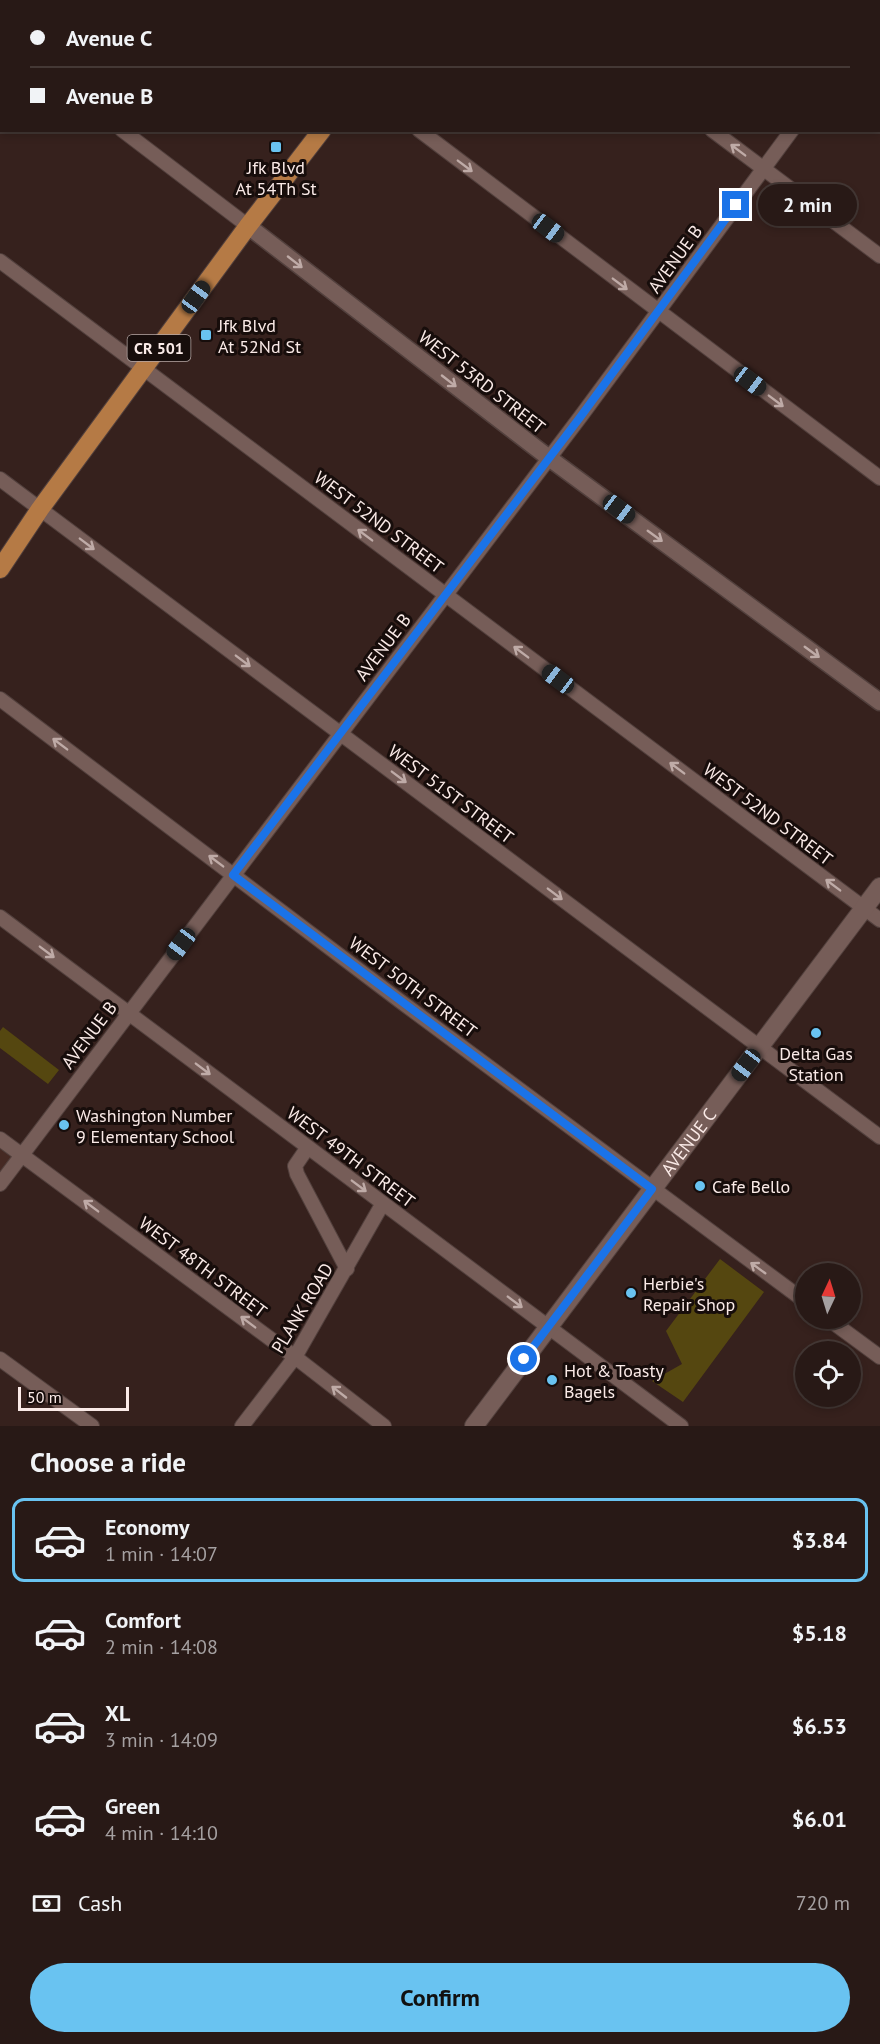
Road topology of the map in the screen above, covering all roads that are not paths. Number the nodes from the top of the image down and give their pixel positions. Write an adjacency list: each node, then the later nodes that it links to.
1 (125, 132): 7 (street, WEST 53RD STREET)
2 (320, 132): 7 (main road, CR 501)
3 (421, 132): 10 (street, one-way to 10)
4 (715, 132): 6 (street, one-way to 4)
5 (791, 132): 6 (street, AVENUE B)
6 (763, 169): 8 (street); 10 (street, AVENUE B)
7 (248, 226): 11 (main road, CR 501); 12 (street, WEST 53RD STREET, one-way to 12)
8 (880, 256)
9 (0, 261): 11 (street, WEST 52ND STREET)
10 (658, 312): 12 (street, AVENUE B); 13 (street, one-way to 13)
11 (144, 369): 15 (main road, CR 501); 17 (street, WEST 52ND STREET, one-way to 11)
12 (549, 458): 17 (street, AVENUE B); 19 (street, WEST 53RD STREET, one-way to 19)
13 (880, 478)
14 (0, 479): 15 (street, WEST 51ST STREET)
15 (40, 509): 16 (main road, CR 501); 20 (street, WEST 51ST STREET, one-way to 20)
16 (0, 569)
17 (446, 595): 20 (street, AVENUE B); 23 (street, WEST 52ND STREET, one-way to 17)
18 (0, 699): 21 (street, WEST 50TH STREET, one-way to 18)
19 (880, 702)
20 (340, 733): 21 (street, AVENUE B); 27 (street, WEST 51ST STREET, one-way to 27)
21 (233, 875): 26 (street, AVENUE B); 33 (street, WEST 50TH STREET)
22 (880, 887): 23 (main road, AVENUE C)
23 (864, 909): 25 (street, WEST 52ND STREET); 27 (main road, AVENUE C)
24 (0, 917): 26 (street, WEST 49TH STREET, one-way to 26)
25 (880, 920)
26 (128, 1013): 30 (street, WEST 49TH STREET, one-way to 30); 31 (street, AVENUE B)
27 (759, 1047): 28 (street, WEST 51ST STREET); 33 (main road, AVENUE C)
28 (880, 1137)
29 (0, 1138): 31 (street, WEST 48TH STREET)
30 (308, 1147): 34 (street, WEST 49TH STREET, one-way to 34); 35 (street)
31 (22, 1154): 32 (street, AVENUE B); 39 (street, WEST 48TH STREET, one-way to 31)
32 (0, 1184)
33 (652, 1189): 36 (street, WEST 50TH STREET, one-way to 33); 37 (main road, AVENUE C)
34 (383, 1203): 35 (street, PLANK ROAD); 37 (street, WEST 49TH STREET, one-way to 37)
35 (347, 1269): 39 (street, PLANK ROAD)
36 (795, 1294)
37 (548, 1327): 45 (main road, AVENUE C); 46 (street, WEST 49TH STREET)
38 (842, 1329): 40 (street)
39 (295, 1357): 43 (street, PLANK ROAD); 44 (street, WEST 48TH STREET, one-way to 39)
40 (880, 1357)
41 (0, 1359): 42 (street)
42 (92, 1426)
43 (242, 1426)
44 (384, 1426)
45 (474, 1426)
46 (681, 1426)

